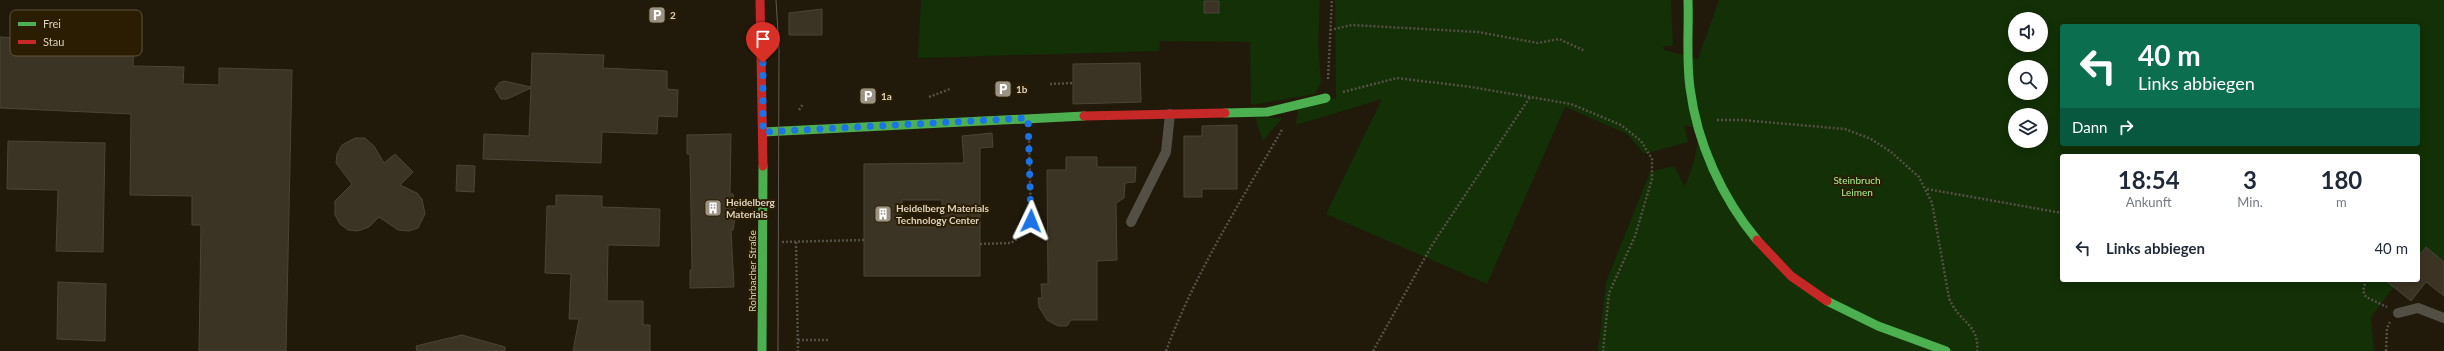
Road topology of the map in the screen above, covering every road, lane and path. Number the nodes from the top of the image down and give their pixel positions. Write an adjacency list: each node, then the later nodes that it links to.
1 (760, 0): 16 (main road, Rohrbacher Straße)
2 (1332, 0): 4 (path)
3 (1688, 0): 35 (main road)
4 (1330, 30): 5 (path); 10 (path)
5 (1585, 51)
6 (1073, 83): 7 (path)
7 (1050, 84)
8 (950, 89): 9 (path)
9 (929, 97)
10 (1326, 98): 11 (path); 12 (main road)
11 (1530, 98): 33 (path); 34 (path)
12 (1296, 107): 13 (main road); 32 (path)
13 (1170, 114): 14 (main road); 19 (lane)
14 (1028, 118): 16 (main road); 23 (path)
15 (1724, 119): 17 (path)
16 (763, 132): 30 (main road, Rohrbacher Straße)
17 (1926, 189): 18 (path); 36 (path)
18 (2060, 213)
19 (1131, 222)
20 (864, 240): 22 (path)
21 (790, 242): 22 (path)
22 (796, 242): 27 (path)
23 (980, 244)
24 (2365, 282): 25 (path)
25 (2398, 313): 26 (lane)
26 (2444, 318)
27 (798, 340): 28 (path); 31 (path)
28 (828, 340)
29 (2386, 340): 37 (path)
30 (762, 351)
31 (798, 351)
32 (1166, 351)
33 (1373, 351)
34 (1603, 351)
35 (1946, 351)
36 (1977, 351)
37 (2386, 351)

